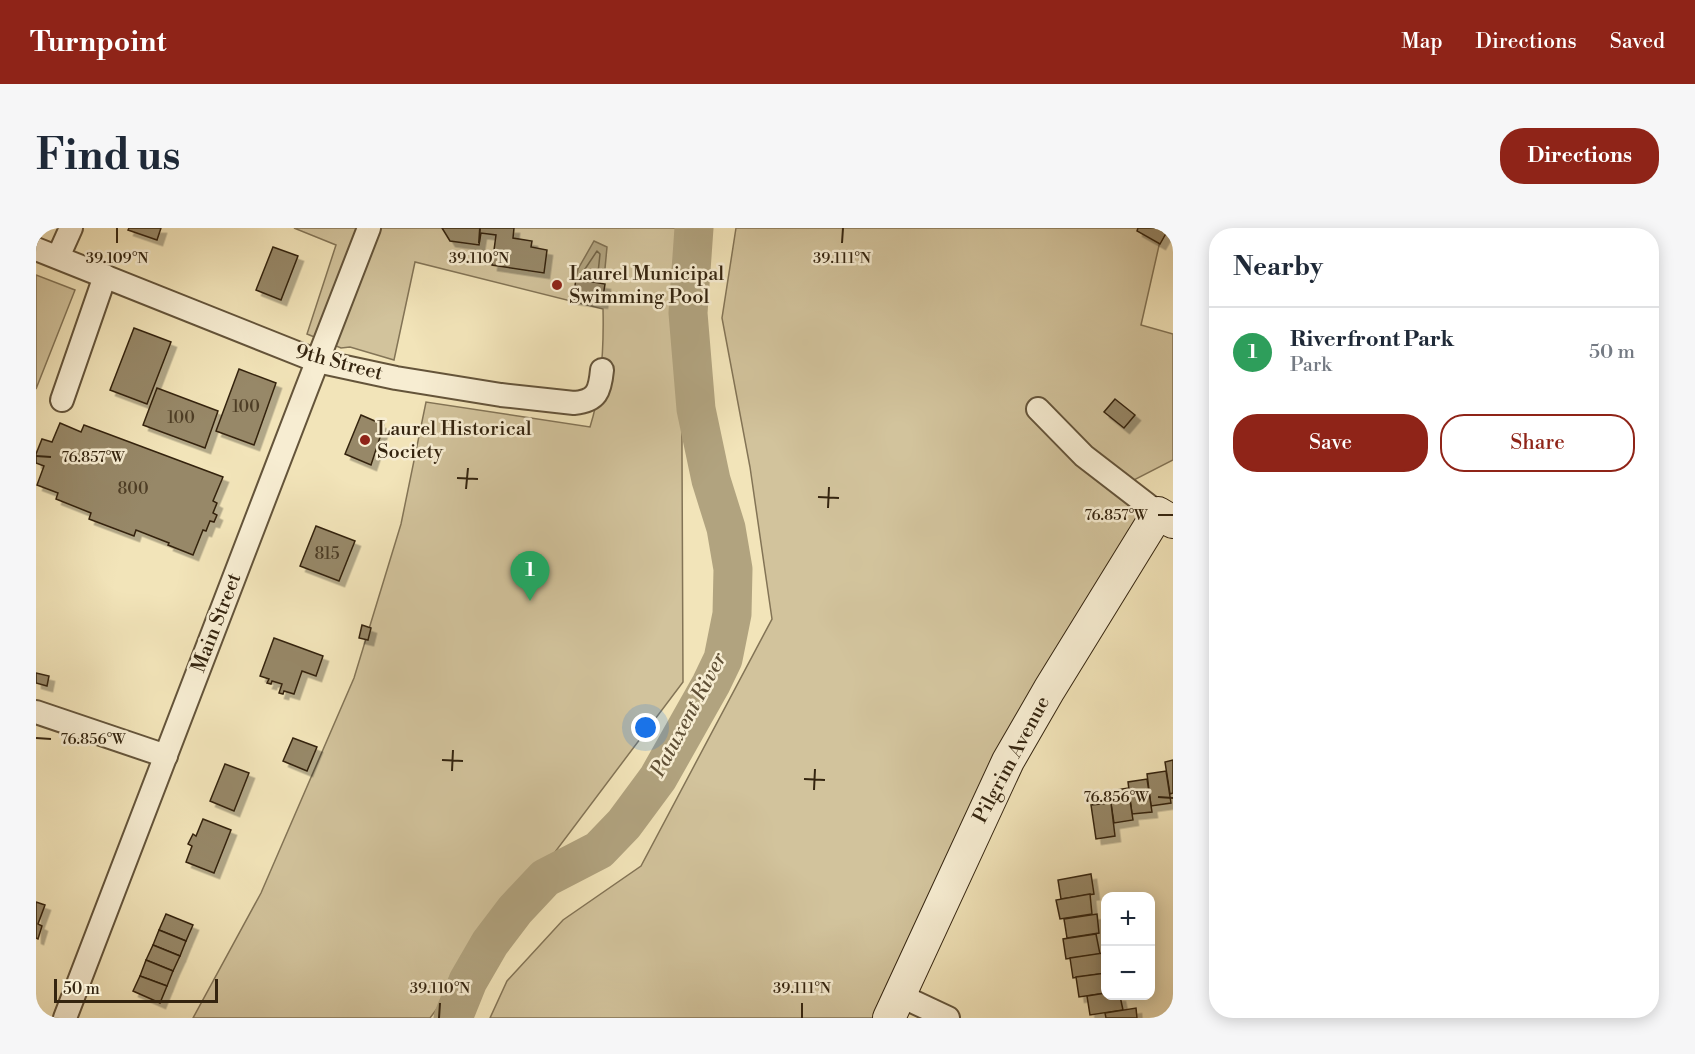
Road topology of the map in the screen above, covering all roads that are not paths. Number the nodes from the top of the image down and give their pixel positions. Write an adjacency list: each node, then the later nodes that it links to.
1 (71, 228): 4 (street)
2 (369, 228): 6 (street, Main Street)
3 (36, 249): 4 (street, 9th Street)
4 (58, 257): 5 (street, 9th Street)
5 (105, 276): 6 (street, 9th Street); 8 (street)
6 (317, 361): 7 (street, 9th Street); 12 (street, Main Street)
7 (602, 370)
8 (62, 400)
9 (1038, 409): 10 (street)
10 (1165, 518): 13 (street, Pilgrim Avenue)
11 (36, 712): 12 (street)
12 (166, 756): 14 (street, Main Street)
13 (894, 1007): 15 (street)
14 (65, 1018)
15 (948, 1018)

